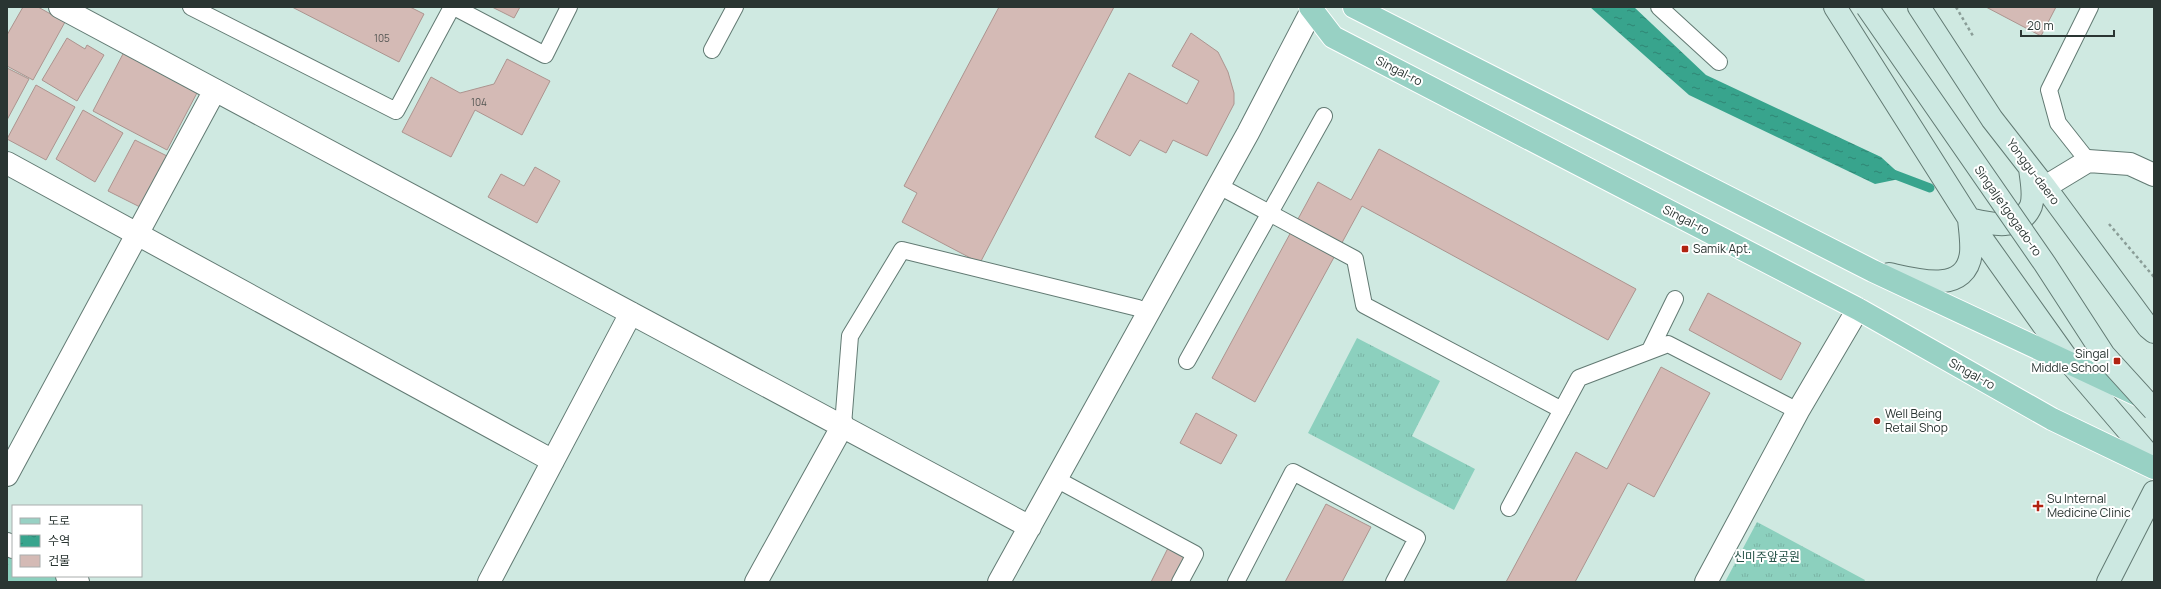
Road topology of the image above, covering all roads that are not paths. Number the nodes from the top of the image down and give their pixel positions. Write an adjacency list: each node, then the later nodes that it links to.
1 (60, 7): 15 (street)
2 (191, 7): 3 (lane)
3 (453, 7): 4 (lane)
4 (569, 7)
5 (735, 7): 13 (lane)
6 (1316, 7): 21 (street); 29 (main road, Singal-ro)
7 (1354, 7): 26 (main road)
8 (1659, 7): 14 (lane)
9 (1835, 7): 24 (street)
10 (1867, 7): 37 (street, Singalje1gogado-ro, bridge)
11 (1919, 7): 19 (street, Yonggu-daero)
12 (2090, 7): 17 (lane)
13 (712, 50)
14 (1718, 62)
15 (215, 90): 25 (street); 30 (street)
16 (1324, 116): 23 (lane)
17 (2088, 161): 20 (street); 22 (street)
18 (7, 163): 25 (street)
19 (2030, 168): 22 (street, Yonggu-daero); 24 (street)
20 (2154, 175)
21 (1218, 186): 23 (lane); 44 (street)
22 (2045, 187): 31 (street, Yonggu-daero)
23 (1269, 213): 33 (lane); 36 (lane)
24 (1969, 219): 26 (street); 34 (street)
25 (137, 234): 41 (street); 43 (street)
26 (1873, 271): 34 (main road)
27 (1675, 299): 32 (lane)
28 (1138, 308): 39 (lane)
29 (1858, 309): 38 (street); 42 (main road, Singal-ro)
30 (631, 313): 39 (street); 41 (street)
31 (2154, 332)
32 (1650, 350): 36 (lane); 38 (lane)
33 (1187, 362)
34 (2071, 364): 35 (main road); 40 (street)
35 (2154, 403)
36 (1562, 410): 46 (lane)
37 (2154, 410)
38 (1798, 411): 56 (street)
39 (843, 425): 47 (street); 51 (street)
40 (2154, 460)
41 (553, 461): 50 (street)
42 (2154, 468)
43 (7, 474)
44 (1056, 479): 47 (street); 53 (lane)
45 (2154, 492): 57 (street)
46 (1509, 508)
47 (1030, 527): 52 (street)
48 (69, 577): 49 (street)
49 (78, 582)
50 (489, 582)
51 (756, 582)
52 (999, 582)
53 (1180, 582)
54 (1236, 582): 55 (lane)
55 (1394, 582)
56 (1706, 582)
57 (2108, 582)

